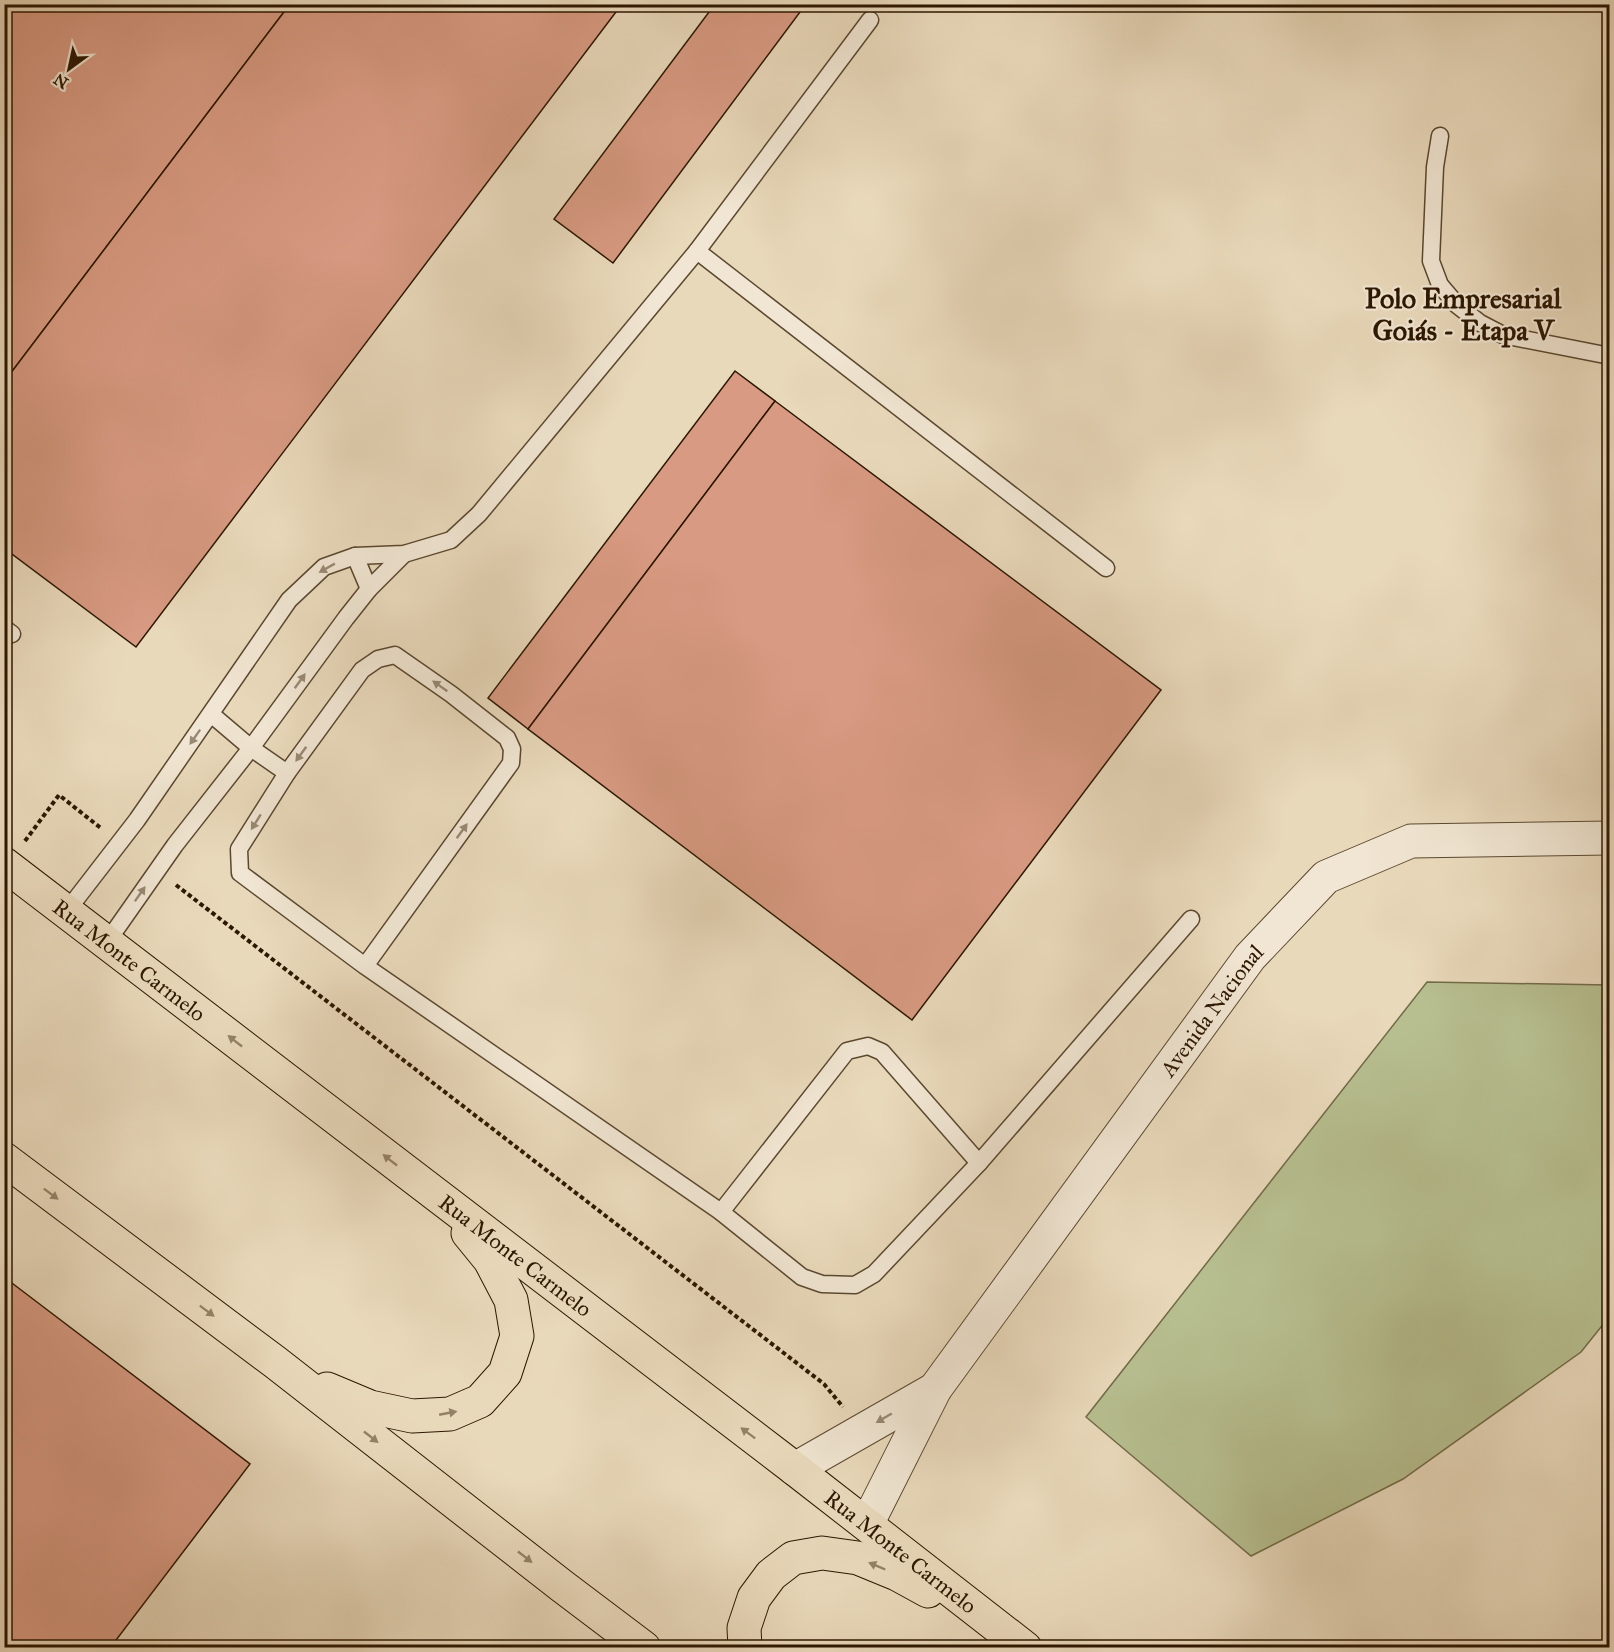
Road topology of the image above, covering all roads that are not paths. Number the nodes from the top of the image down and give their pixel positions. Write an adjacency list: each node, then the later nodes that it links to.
1 (870, 20): 3 (lane)
2 (1440, 136): 4 (lane)
3 (697, 250): 5 (lane); 7 (lane)
4 (1610, 356)
5 (404, 554): 6 (lane); 8 (lane)
6 (355, 556): 8 (lane); 9 (lane, one-way to 9)
7 (1106, 568)
8 (369, 589): 10 (lane, one-way to 8)
9 (211, 714): 10 (lane); 14 (lane, one-way to 14)
10 (250, 748): 11 (lane); 16 (lane, one-way to 10)
11 (287, 772): 17 (lane, one-way to 17); 17 (lane, one-way to 11)
12 (1610, 838): 23 (street, Avenida Nacional)
13 (6, 865): 14 (highway, Rua Monte Carmelo)
14 (66, 912): 16 (highway, Rua Monte Carmelo)
15 (1191, 919): 19 (lane)
16 (107, 942): 20 (highway, Rua Monte Carmelo, one-way to 16)
17 (365, 966): 21 (lane)
18 (4, 1159): 22 (highway, one-way to 22)
19 (979, 1163): 21 (lane); 21 (lane)
20 (436, 1196): 22 (highway, one-way to 20); 24 (highway, Rua Monte Carmelo, one-way to 20)
21 (721, 1212)
22 (275, 1362): 27 (highway, one-way to 27)
23 (935, 1389): 24 (street, Avenida Nacional, one-way to 24); 25 (street, Avenida Nacional)
24 (795, 1469): 25 (highway, Rua Monte Carmelo)
25 (867, 1524): 26 (highway, Rua Monte Carmelo)
26 (1014, 1639): 28 (highway, one-way to 28)
27 (644, 1647)
28 (746, 1647)

